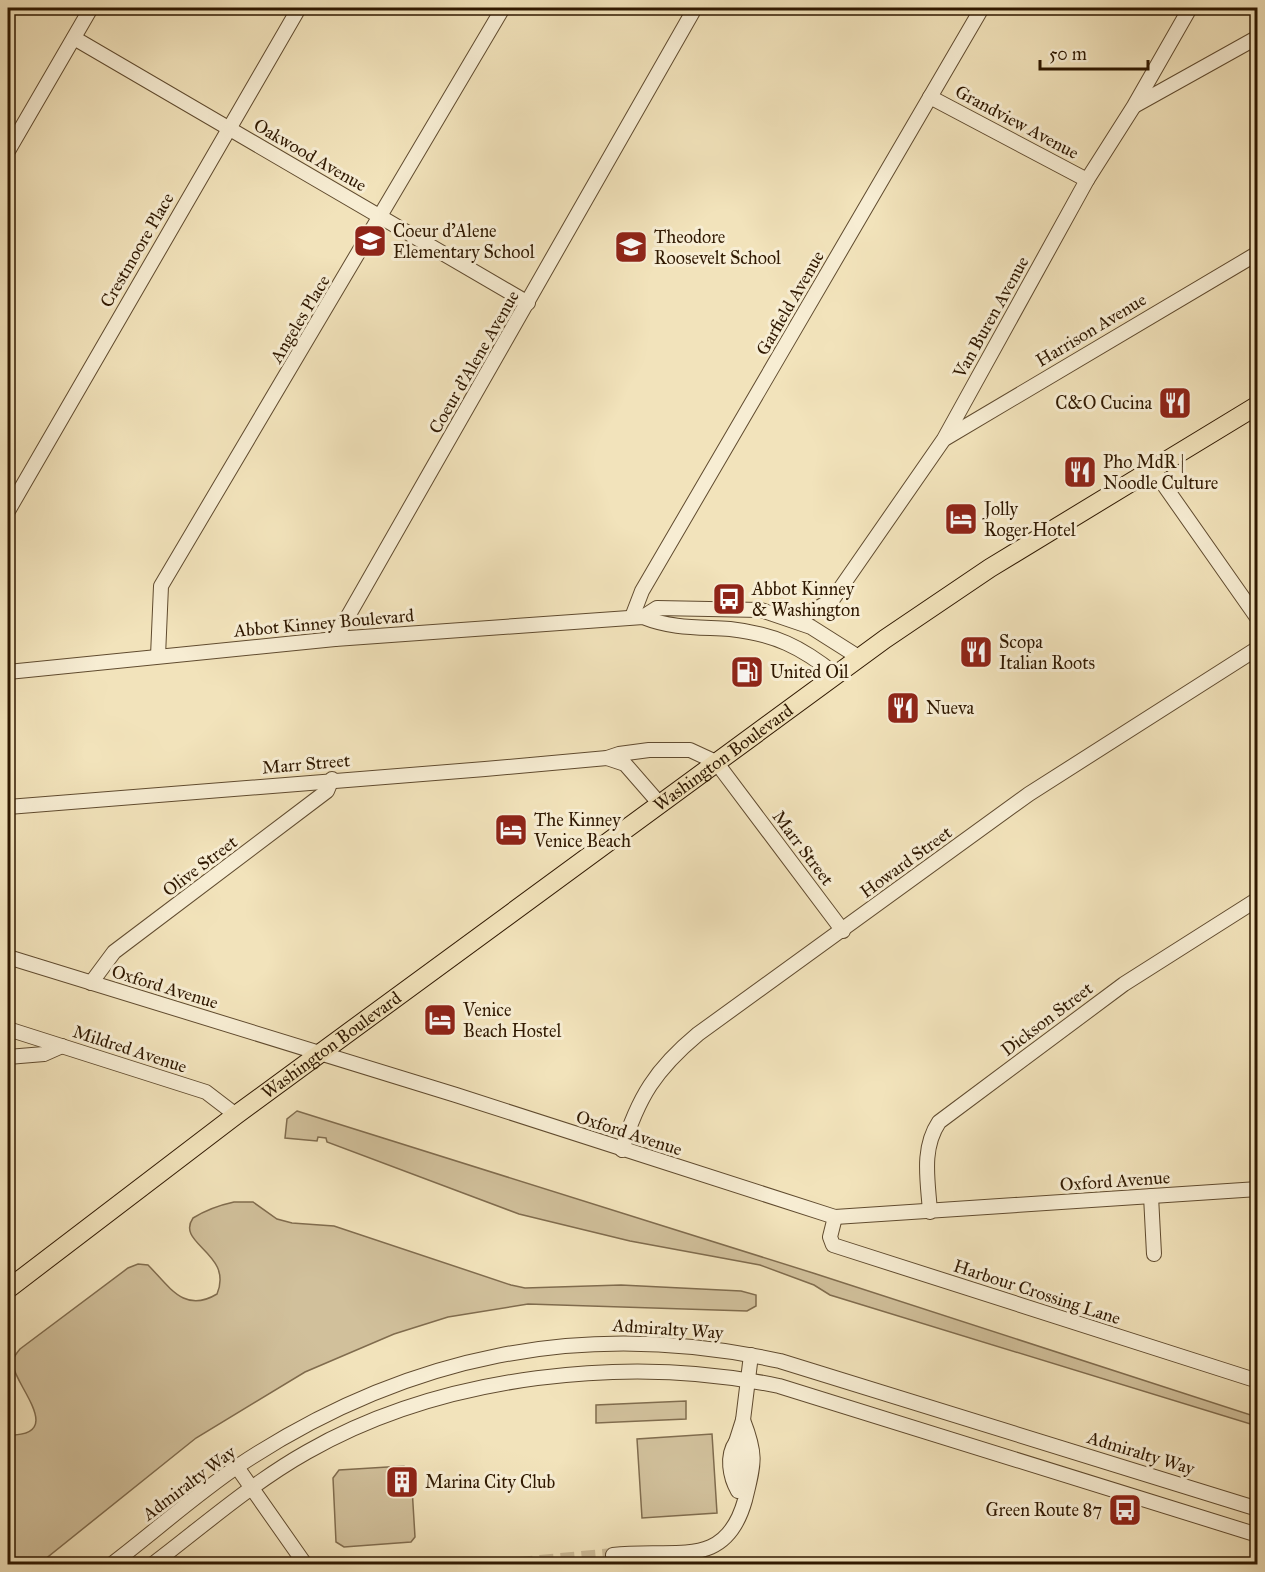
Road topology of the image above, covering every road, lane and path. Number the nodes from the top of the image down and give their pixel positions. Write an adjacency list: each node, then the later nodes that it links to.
1 (91, 8): 8 (street)
2 (299, 8): 11 (street, Crestmoore Place)
3 (503, 8): 14 (street, Angeles Place)
4 (695, 8): 16 (street, Coeur d'Alene Avenue)
5 (981, 8): 9 (street, Garfield Avenue)
6 (1190, 8): 10 (street, Van Buren Avenue)
7 (1257, 37): 10 (street)
8 (74, 38): 11 (street, Oakwood Avenue); 12 (street)
9 (930, 97): 13 (street, Grandview Avenue); 21 (street, Garfield Avenue)
10 (1134, 106): 13 (street, Van Buren Avenue)
11 (228, 128): 14 (street, Oakwood Avenue); 20 (street, Crestmoore Place)
12 (8, 151)
13 (1087, 180): 18 (street, Van Buren Avenue)
14 (381, 218): 16 (street, Oakwood Avenue); 26 (street, Angeles Place)
15 (1257, 253): 18 (street, Harrison Avenue)
16 (528, 303): 24 (street, Coeur d'Alene Avenue)
17 (1257, 405): 19 (main road, Washington Boulevard)
18 (944, 439): 23 (street, Van Buren Avenue)
19 (1152, 468): 22 (street); 27 (main road, Washington Boulevard)
20 (8, 511)
21 (638, 617): 23 (street, Abbot Kinney Boulevard); 24 (street, Abbot Kinney Boulevard); 29 (street, Abbot Kinney Boulevard)
22 (1257, 619)
23 (796, 621): 27 (street, Abbot Kinney Boulevard)
24 (336, 639): 26 (street, Abbot Kinney Boulevard)
25 (1257, 648): 36 (street, Howard Street)
26 (158, 656): 28 (street, Abbot Kinney Boulevard)
27 (860, 658): 29 (main road, Washington Boulevard)
28 (8, 672)
29 (835, 674): 31 (main road, Washington Boulevard)
30 (607, 758): 31 (street, Marr Street); 32 (street, Marr Street); 33 (street)
31 (716, 762): 33 (main road, Washington Boulevard); 36 (street, Marr Street)
32 (332, 779): 34 (street, Marr Street); 38 (street, Olive Street)
33 (659, 803): 41 (main road, Washington Boulevard)
34 (8, 807)
35 (1257, 899): 47 (street, Dickson Street)
36 (843, 931): 44 (street, Howard Street)
37 (8, 957): 38 (street, Oxford Avenue)
38 (91, 983): 41 (street, Oxford Avenue)
39 (8, 1029): 40 (street, Mildred Avenue)
40 (62, 1046): 42 (street); 43 (street, Mildred Avenue)
41 (321, 1053): 43 (main road, Washington Boulevard); 44 (street, Oxford Avenue)
42 (8, 1057)
43 (236, 1115): 50 (main road, Washington Boulevard)
44 (622, 1149): 48 (street, Oxford Avenue)
45 (1257, 1189): 46 (street, Oxford Avenue)
46 (1151, 1196): 47 (street, Oxford Avenue); 49 (street)
47 (930, 1212): 48 (street, Oxford Avenue)
48 (835, 1217): 53 (street, Harbour Crossing Lane)
49 (1154, 1254)
50 (8, 1289)
51 (751, 1355): 52 (street); 55 (street, Admiralty Way); 57 (street, Admiralty Way)
52 (748, 1380): 54 (street); 56 (street); 59 (street)
53 (1257, 1381)
54 (743, 1420): 58 (street); 58 (street)
55 (237, 1467): 56 (street); 61 (street, Admiralty Way)
56 (253, 1488): 62 (street); 63 (street)
57 (1257, 1509)
58 (741, 1516): 60 (street)
59 (1257, 1535)
60 (613, 1555)
61 (112, 1564)
62 (153, 1564)
63 (305, 1564)

